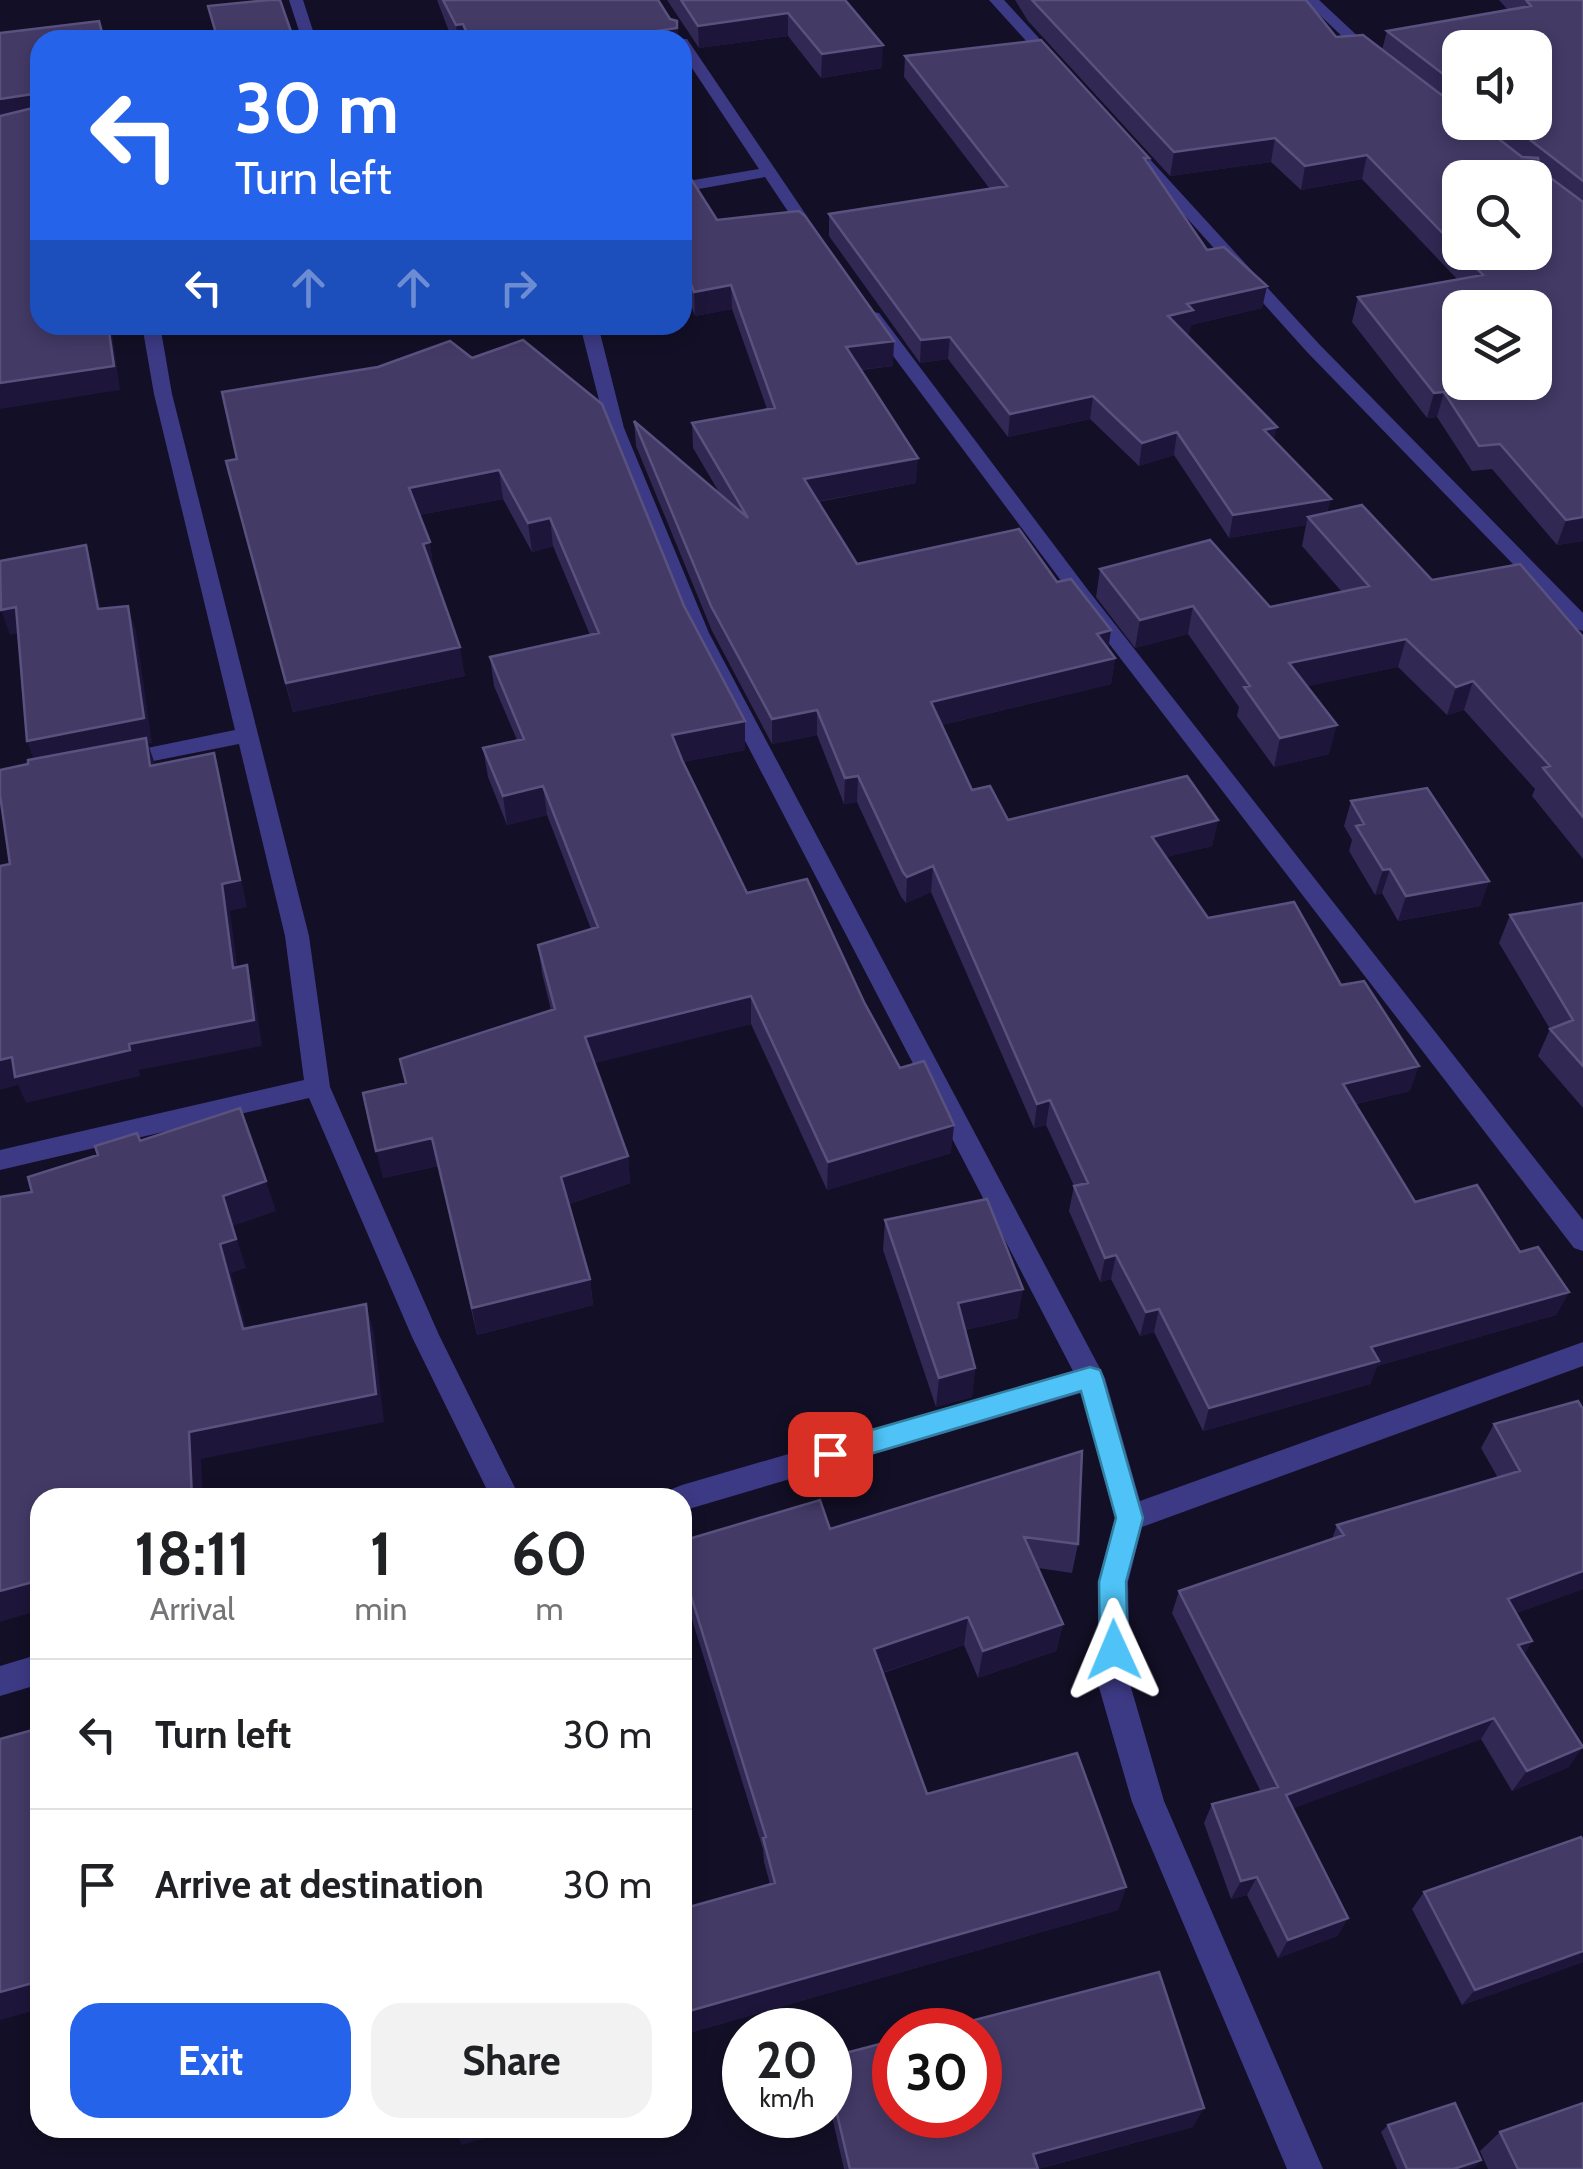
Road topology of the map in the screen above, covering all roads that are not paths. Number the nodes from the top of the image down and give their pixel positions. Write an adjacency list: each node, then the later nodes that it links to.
1 (296, 0): 4 (street)
2 (996, 0): 7 (street)
3 (1311, 0): 6 (street)
4 (306, 30)
5 (692, 56): 9 (street)
6 (1386, 68)
7 (1062, 72)
8 (1114, 129): 15 (street)
9 (768, 172): 10 (street); 11 (street)
10 (692, 185)
11 (821, 247)
12 (856, 294): 20 (street)
13 (153, 335): 16 (street)
14 (592, 335): 22 (street)
15 (1583, 625)
16 (247, 736): 17 (street); 18 (street)
17 (95, 766)
18 (317, 1087): 19 (street); 23 (street)
19 (0, 1160)
20 (1583, 1240)
21 (1583, 1354): 25 (street)
22 (1090, 1378): 24 (street); 25 (street)
23 (501, 1488)
24 (692, 1495)
25 (1130, 1518): 28 (street)
26 (30, 1672): 27 (street)
27 (0, 1680)
28 (1305, 2169)

